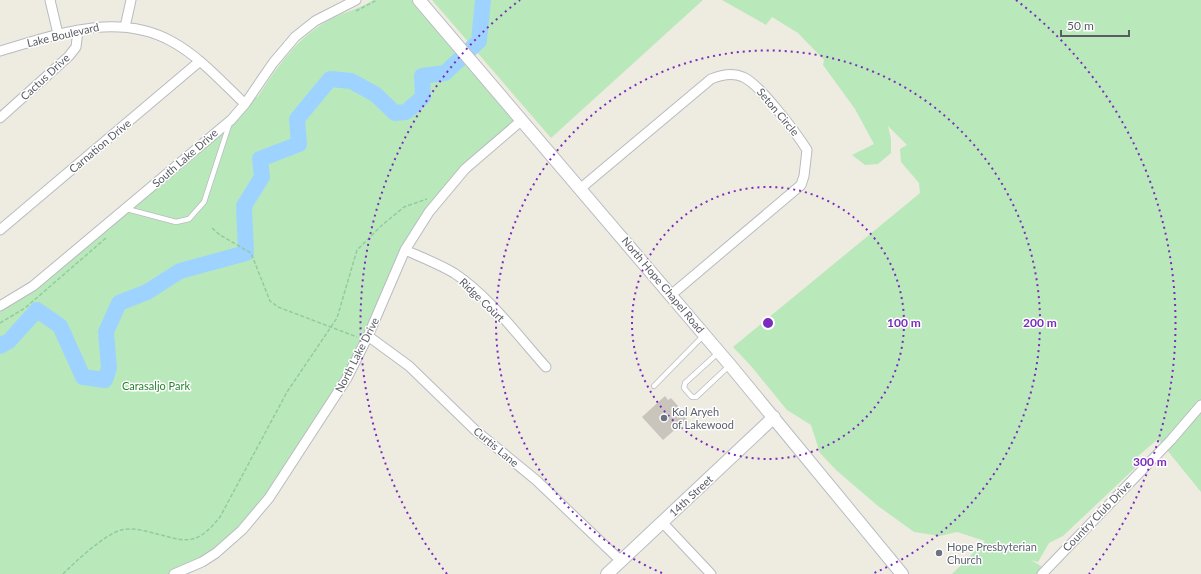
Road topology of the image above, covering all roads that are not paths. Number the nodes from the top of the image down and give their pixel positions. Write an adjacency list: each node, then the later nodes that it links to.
1 (50, 0): 7 (street)
2 (131, 0): 5 (street)
3 (356, 0): 10 (street, South Lake Drive)
4 (420, 0): 13 (main road, North Hope Chapel Road)
5 (125, 27): 6 (street, Lake Boulevard); 9 (street, Lake Boulevard)
6 (78, 30): 7 (street, Lake Boulevard); 11 (street, Cactus Drive)
7 (58, 34): 8 (street, Lake Boulevard)
8 (0, 51)
9 (200, 61): 10 (street, Lake Boulevard); 16 (street, Carnation Drive)
10 (245, 104): 12 (street, South Lake Drive)
11 (0, 118)
12 (231, 120): 15 (street, South Lake Drive); 15 (lane)
13 (522, 120): 14 (main road, North Hope Chapel Road); 17 (street, North Lake Drive)
14 (581, 188): 18 (main road, North Hope Chapel Road); 18 (street, Seton Circle)
15 (126, 209): 19 (street, South Lake Drive)
16 (0, 230)
17 (405, 250): 21 (street, North Lake Drive); 24 (street, Ridge Court)
18 (671, 295): 20 (main road, North Hope Chapel Road)
19 (0, 306)
20 (704, 335): 22 (main road, North Hope Chapel Road); 25 (lane)
21 (367, 338): 29 (street, Curtis Lane); 30 (street, North Lake Drive)
22 (719, 352): 23 (main road, North Hope Chapel Road); 23 (lane)
23 (730, 365): 27 (main road, North Hope Chapel Road)
24 (546, 367)
25 (654, 386)
26 (1201, 405): 34 (street, Country Club Drive)
27 (774, 417): 28 (main road, 14th Street); 33 (main road, North Hope Chapel Road)
28 (662, 522): 29 (main road, 14th Street); 32 (street)
29 (621, 561): 31 (main road, 14th Street)
30 (174, 574)
31 (608, 574)
32 (712, 574)
33 (901, 574)
34 (1042, 574)

